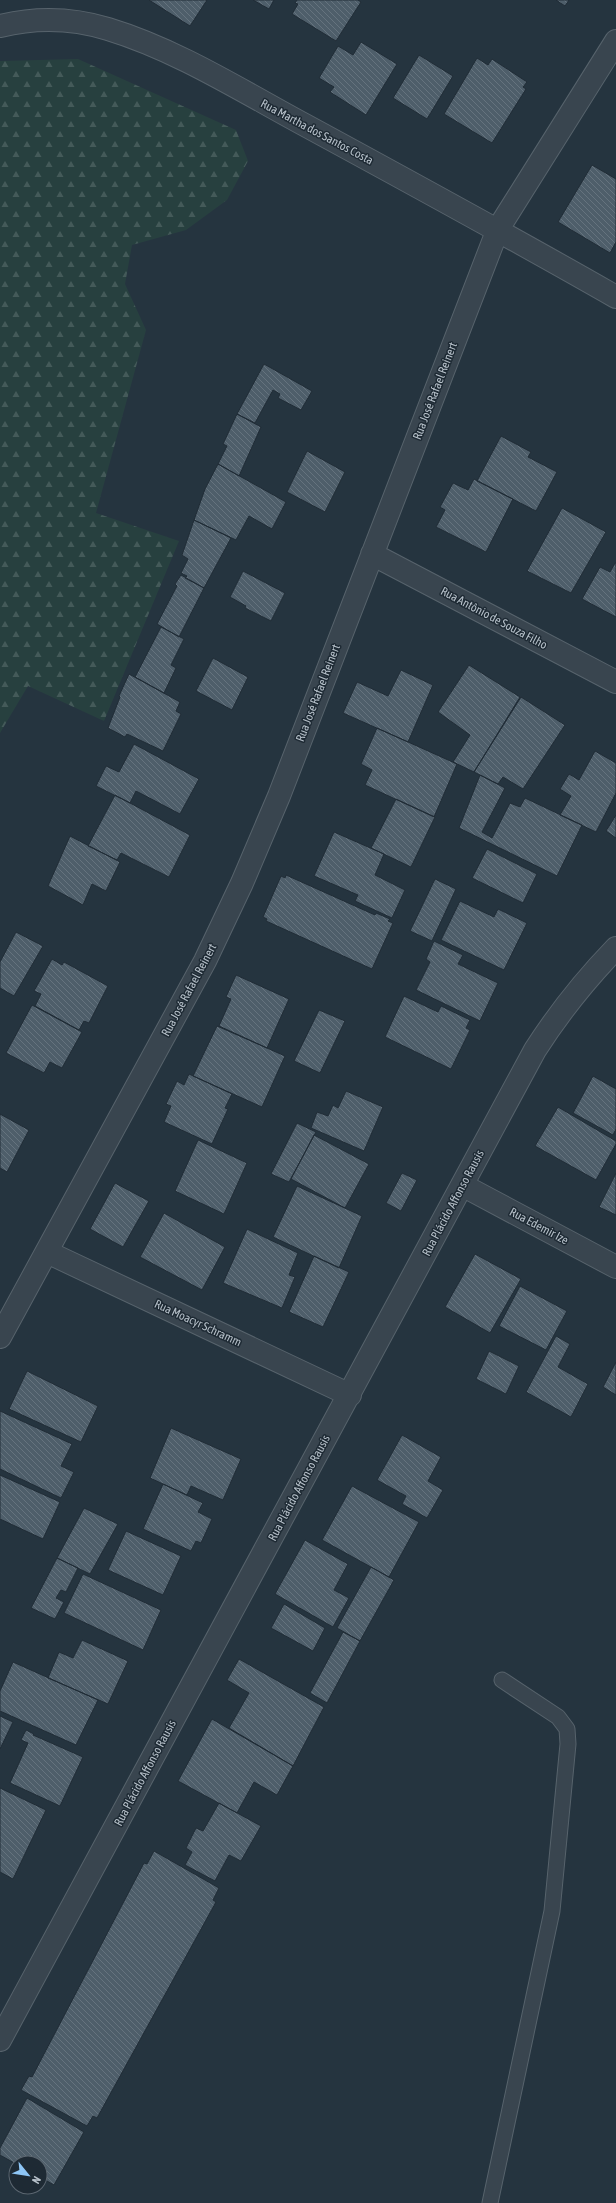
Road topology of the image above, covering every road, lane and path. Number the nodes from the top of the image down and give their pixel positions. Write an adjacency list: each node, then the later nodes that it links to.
1 (0, 26): 3 (street, Rua Martha dos Santos Costa)
2 (616, 42): 3 (street, Rua José Rafael Reinert)
3 (498, 229): 4 (street, Rua Martha dos Santos Costa); 5 (street, Rua José Rafael Reinert)
4 (616, 297)
5 (372, 554): 6 (street, Rua Antônio de Souza Filho); 9 (street, Rua José Rafael Reinert)
6 (616, 682)
7 (616, 948): 8 (street, Rua Plácido Affonso Rausis)
8 (462, 1185): 10 (street, Rua Edemir Ize); 12 (street, Rua Plácido Affonso Rausis)
9 (47, 1252): 11 (street, Rua José Rafael Reinert); 12 (street, Rua Moacyr Schramm)
10 (616, 1267)
11 (0, 1337)
12 (350, 1395): 14 (street, Rua Plácido Affonso Rausis)
13 (502, 1680): 15 (lane)
14 (0, 2040)
15 (490, 2203)

